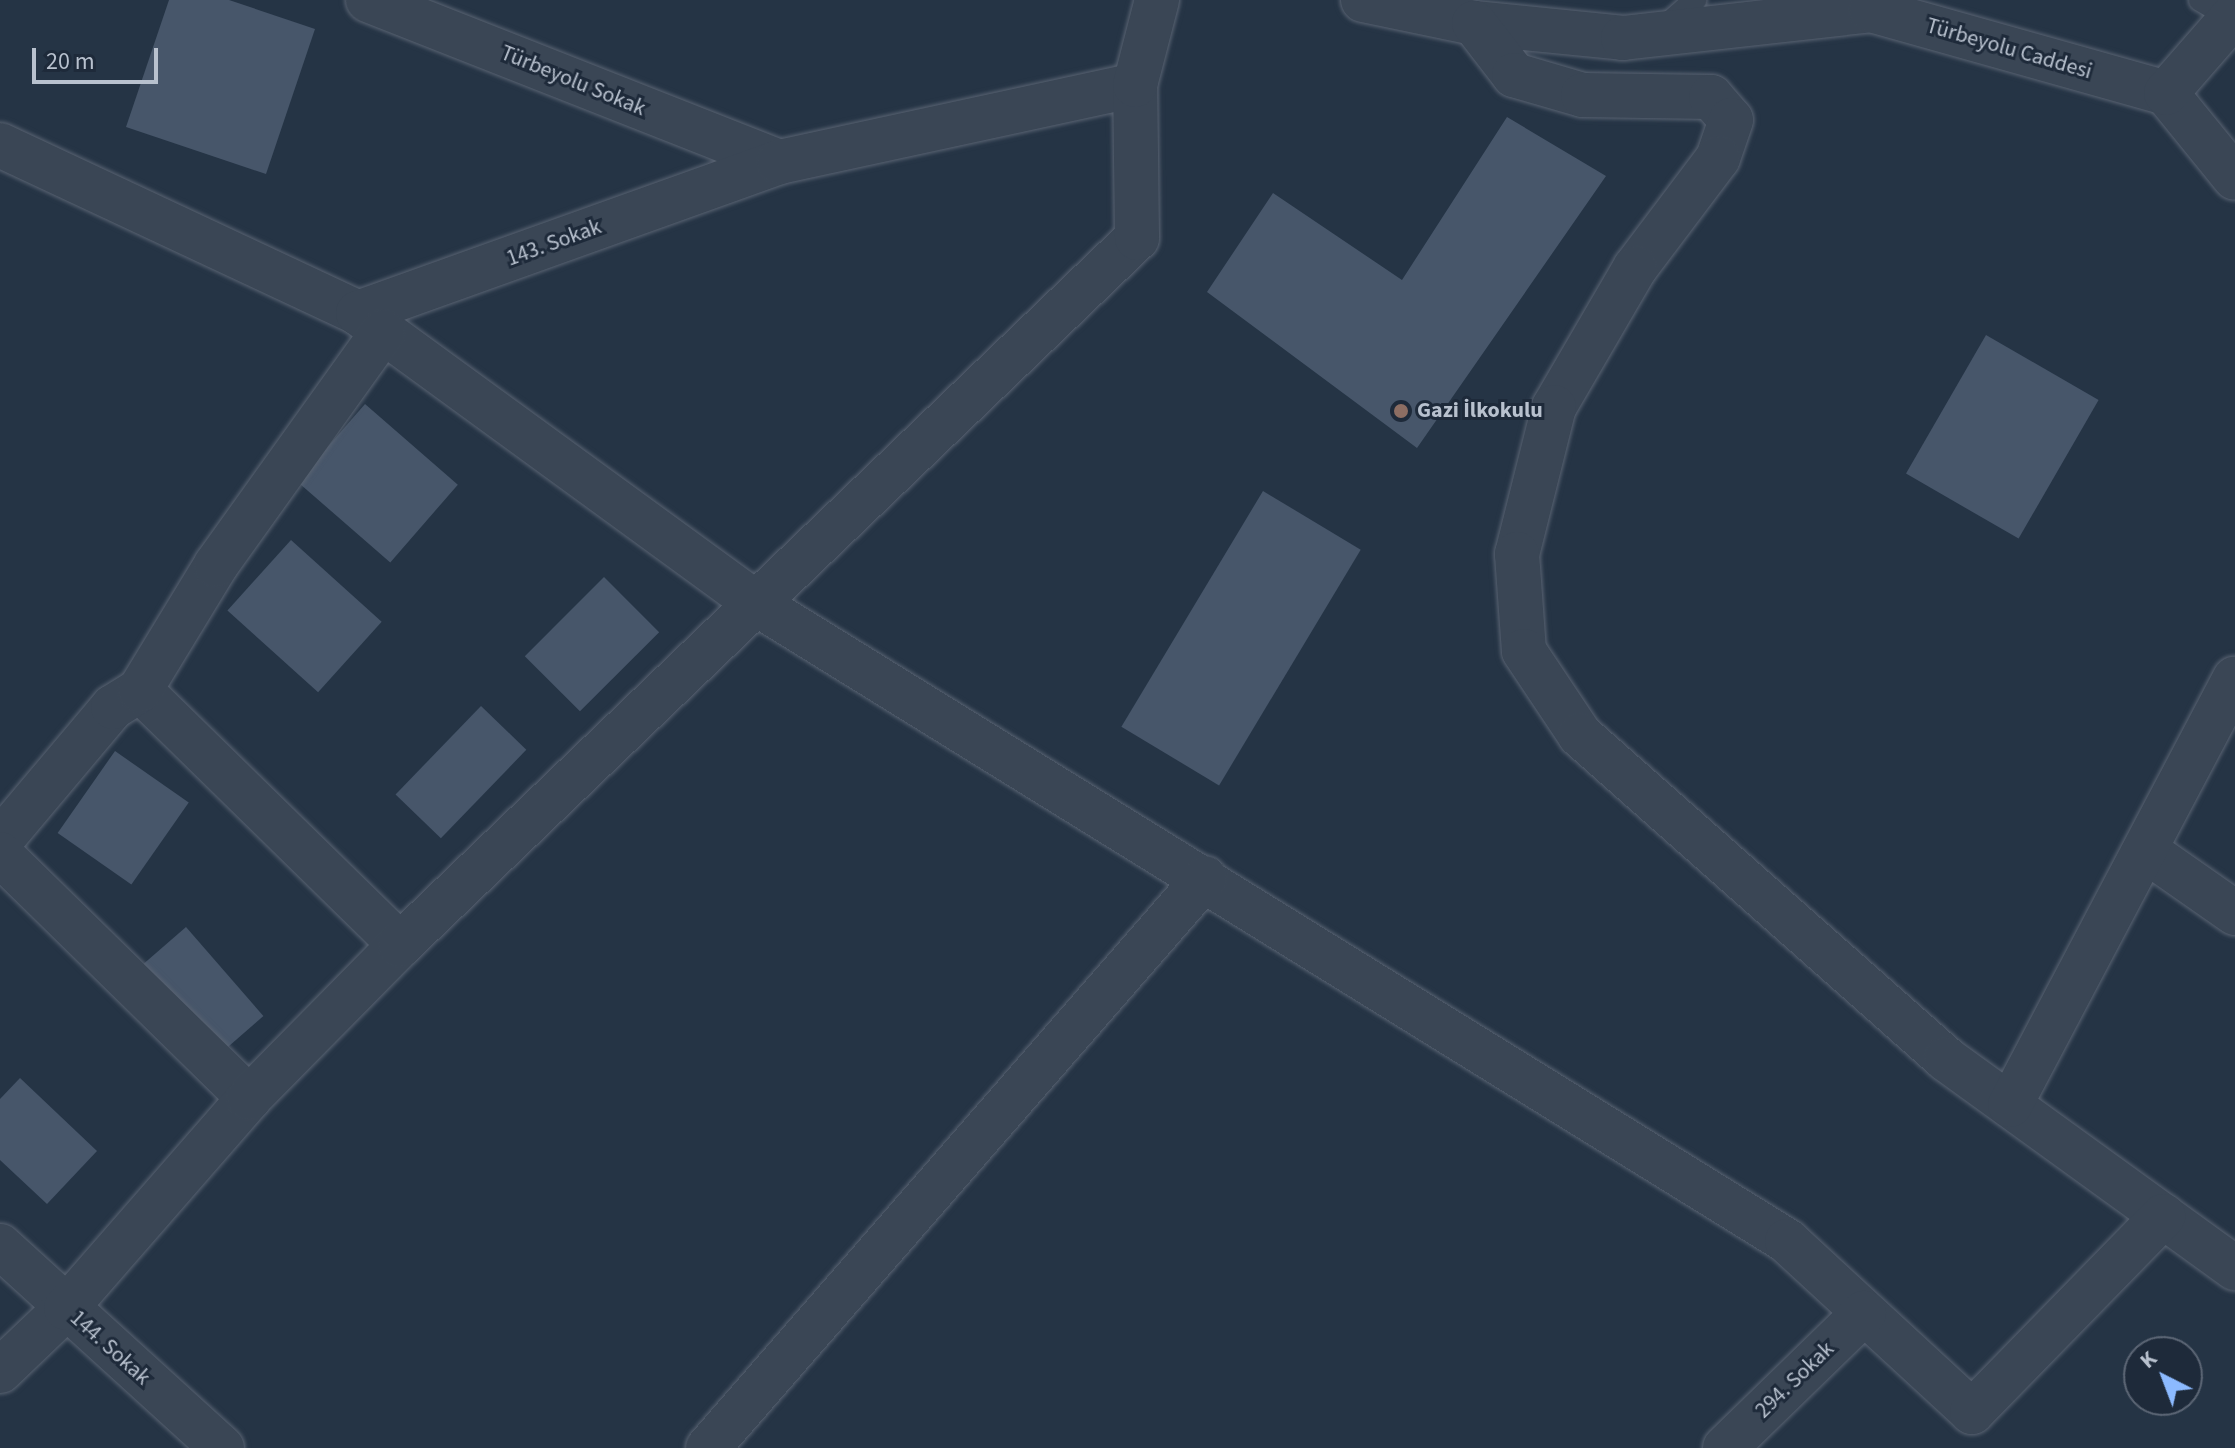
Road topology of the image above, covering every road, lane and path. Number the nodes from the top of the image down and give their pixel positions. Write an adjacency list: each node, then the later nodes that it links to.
1 (368, 0): 11 (street, Türbeyolu Sokak)
2 (1157, 0): 8 (street)
3 (1363, 0): 6 (street, Türbeyolu Caddesi)
4 (1695, 0): 7 (lane)
5 (2222, 11): 9 (street)
6 (1446, 12): 7 (street, Türbeyolu Caddesi); 24 (street)
7 (1655, 35): 9 (street, Türbeyolu Caddesi)
8 (1135, 85): 11 (street, 143. Sokak); 14 (street)
9 (2166, 93): 12 (street)
10 (0, 145): 13 (street)
11 (779, 162): 13 (street, 143. Sokak)
12 (2235, 178)
13 (371, 323): 14 (street); 16 (street)
14 (757, 604): 20 (street); 22 (street)
15 (2235, 679): 18 (street)
16 (140, 690): 17 (street); 22 (street)
17 (0, 841)
18 (2145, 850): 21 (street); 24 (street)
19 (0, 854): 23 (street)
20 (1205, 878): 29 (street); 32 (street)
21 (2235, 913)
22 (400, 945): 23 (street)
23 (249, 1098): 28 (street)
24 (2010, 1105): 25 (street)
25 (2163, 1216): 27 (street); 29 (street)
26 (0, 1246): 28 (street, 144. Sokak)
27 (2235, 1268)
28 (66, 1308): 30 (street); 31 (street, 144. Sokak)
29 (1864, 1313): 33 (street, 294. Sokak)
30 (0, 1371)
31 (222, 1448)
32 (708, 1448)
33 (1725, 1448)

